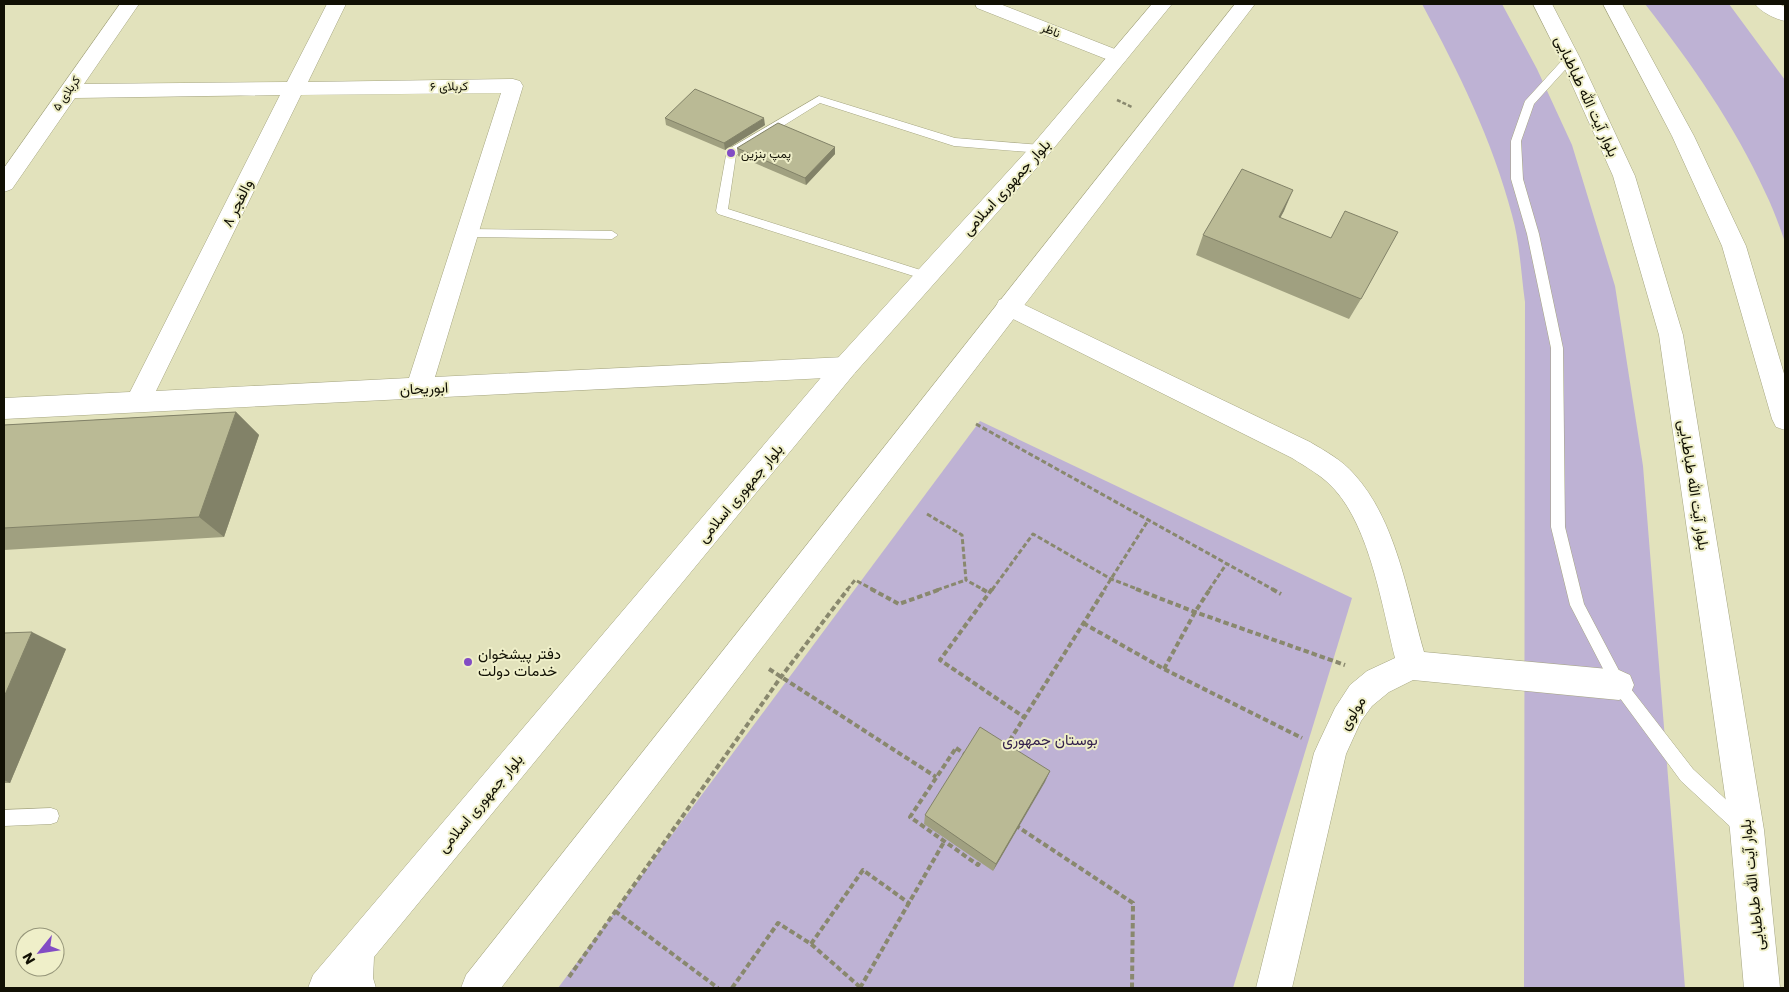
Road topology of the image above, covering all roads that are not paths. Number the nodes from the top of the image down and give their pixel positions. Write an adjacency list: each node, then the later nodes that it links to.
1 (129, 4): 13 (main road, کربلای ۵)
2 (336, 4): 12 (main road, والفجر ۸)
3 (984, 4): 10 (main road, ناظر)
4 (1162, 4): 10 (main road, بلوار جمهوری اسلامی)
5 (1245, 4): 19 (main road)
6 (1542, 4): 11 (main road, بلوار آیت الله طباطبایی)
7 (1612, 4): 24 (main road)
8 (1766, 4): 9 (main road)
9 (1785, 15)
10 (1118, 57): 14 (main road, بلوار جمهوری اسلامی)
11 (1570, 58): 26 (lane); 29 (main road, بلوار آیت الله طباطبایی)
12 (294, 88): 13 (main road, کربلای ۶); 16 (main road, کربلای ۶); 22 (main road, والفجر ۸)
13 (67, 91): 15 (main road, کربلای ۵)
14 (1041, 148): 18 (main road, بلوار جمهوری اسلامی); 18 (lane)
15 (4, 184)
16 (467, 233): 17 (lane); 21 (main road, کربلای ۶)
17 (612, 235)
18 (926, 276): 20 (main road, بلوار جمهوری اسلامی)
19 (1008, 306): 25 (main road); 33 (main road)
20 (845, 367): 21 (main road, ابوریحان); 30 (main road, بلوار جمهوری اسلامی)
21 (419, 388): 22 (main road, ابوریحان)
22 (138, 402): 23 (main road, ابوریحان)
23 (4, 409)
24 (1785, 419)
25 (1412, 665): 26 (main road, مولوی); 34 (main road, مولوی)
26 (1619, 684): 29 (lane)
27 (50, 816): 28 (lane)
28 (4, 818)
29 (1747, 830): 35 (main road, بلوار آیت الله طباطبایی)
30 (357, 951): 31 (main road, بلوار جمهوری اسلامی); 32 (main road)
31 (326, 988)
32 (358, 988)
33 (479, 988)
34 (1274, 988)
35 (1762, 988)

